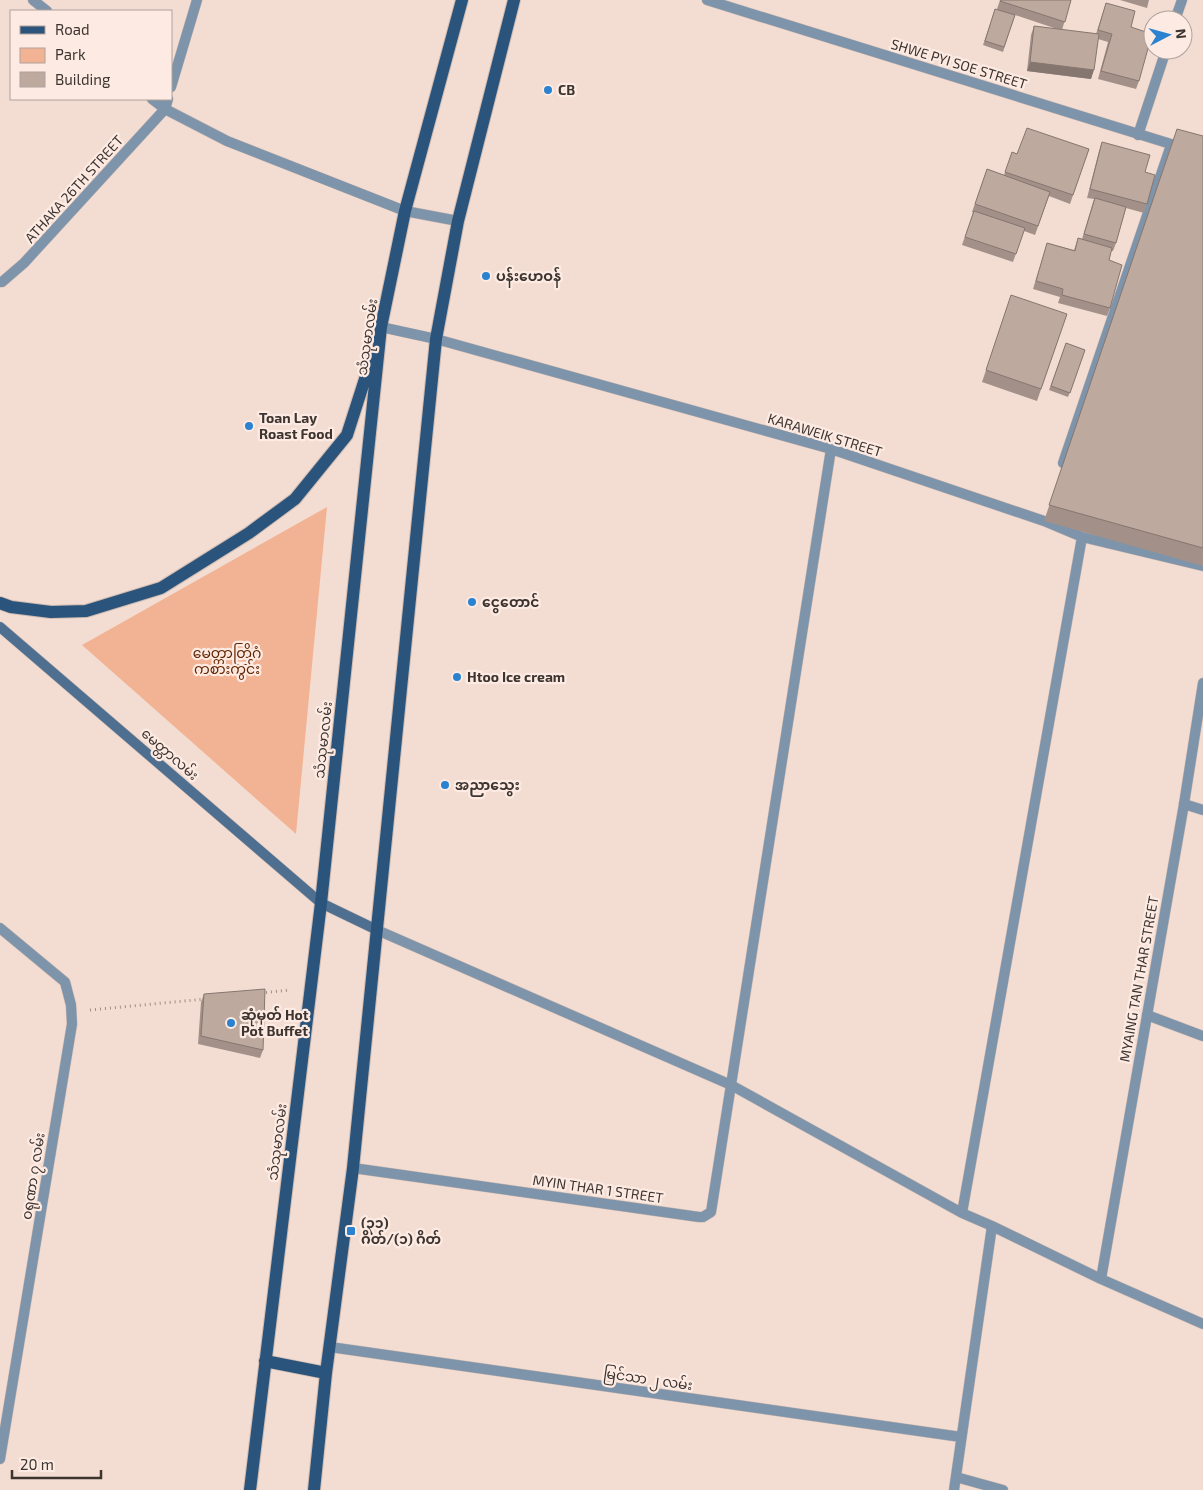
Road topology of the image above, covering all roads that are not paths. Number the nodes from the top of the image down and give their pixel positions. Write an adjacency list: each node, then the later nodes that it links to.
1 (34, 0): 6 (street)
2 (197, 0): 8 (street)
3 (462, 0): 13 (main road, သံသုမာလမ်း)
4 (514, 0): 14 (main road)
5 (707, 0): 10 (street, SHWE PYI SOE STREET)
6 (46, 10)
7 (1163, 60): 10 (street)
8 (172, 84)
9 (166, 104): 13 (street); 15 (street, ATHAKA 26TH STREET)
10 (1138, 135): 11 (street, SHWE PYI SOE STREET)
11 (1171, 145): 12 (street, SHWE PYI SOE STREET); 19 (street)
12 (1203, 154)
13 (405, 210): 14 (street); 16 (main road, သံသုမာလမ်း)
14 (458, 221): 17 (main road)
15 (0, 282)
16 (381, 327): 17 (street, KARAWEIK STREET); 22 (main road); 27 (main road, သံသုမာလမ်း)
17 (436, 339): 18 (street, KARAWEIK STREET); 29 (main road)
18 (831, 449): 20 (street, KARAWEIK STREET); 32 (street, MYIN THAR 1 STREET)
19 (1060, 474)
20 (1082, 537): 21 (street, KARAWEIK STREET); 34 (street)
21 (1203, 566)
22 (0, 603)
23 (0, 627): 27 (main road, မေတ္တာလမ်း)
24 (1203, 683): 25 (street, MYAING TAN THAR STREET)
25 (1184, 804): 26 (street); 30 (street, MYAING TAN THAR STREET)
26 (1203, 810)
27 (321, 903): 29 (main road, မေတ္တာလမ်း); 39 (main road, သံသုမာလမ်း)
28 (0, 928): 42 (street, ၀ရုဏာ ၇ လမ်း)
29 (377, 930): 32 (street); 33 (main road)
30 (1147, 1015): 31 (street); 36 (street, MYAING TAN THAR STREET)
31 (1203, 1036)
32 (731, 1085): 33 (street, MYIN THAR 1 STREET); 34 (street)
33 (353, 1168): 38 (main road)
34 (962, 1213): 35 (street)
35 (992, 1226): 36 (street); 41 (street)
36 (1100, 1279): 37 (street)
37 (1203, 1324)
38 (330, 1347): 40 (main road); 41 (street, မြင်သာ ၂ လမ်း)
39 (265, 1361): 40 (main road); 44 (main road, သံသုမာလမ်း)
40 (326, 1373): 45 (main road)
41 (961, 1437): 43 (street)
42 (0, 1459)
43 (956, 1477): 46 (street); 47 (street)
44 (250, 1490)
45 (314, 1490)
46 (954, 1490)
47 (1003, 1490)

